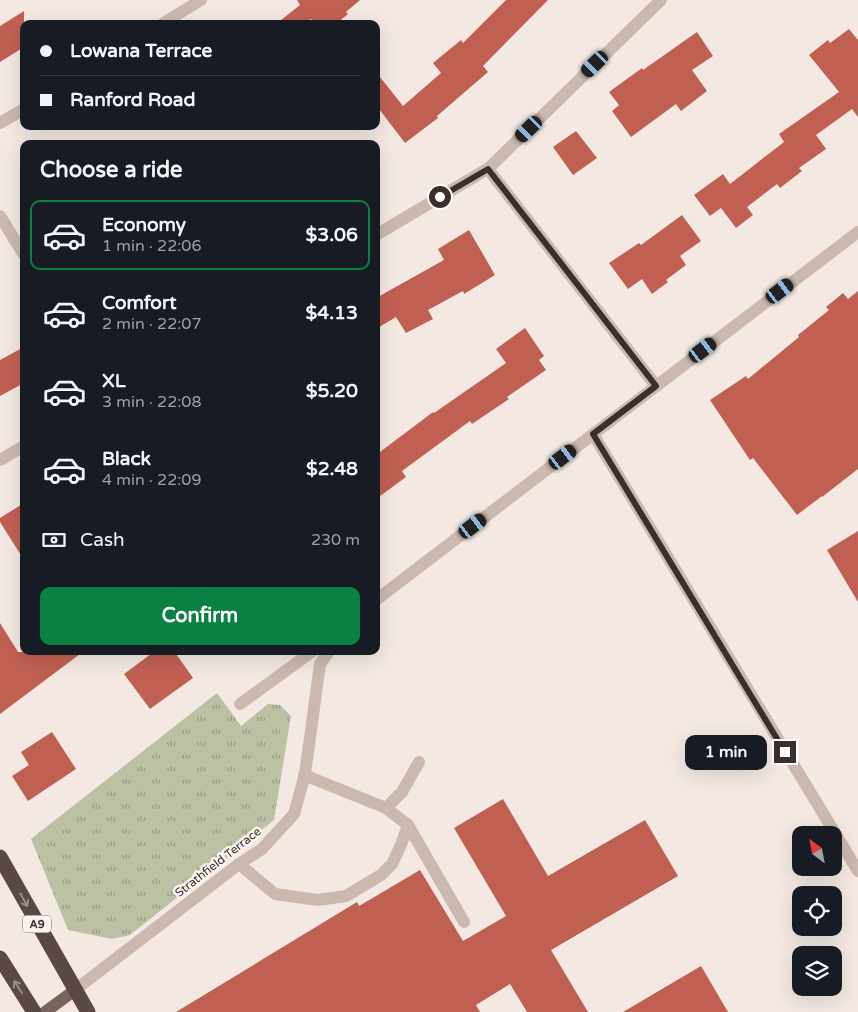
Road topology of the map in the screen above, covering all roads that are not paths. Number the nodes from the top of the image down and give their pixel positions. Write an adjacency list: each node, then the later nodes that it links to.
1 (201, 0): 3 (street)
2 (661, 0): 6 (street)
3 (168, 20)
4 (20, 111): 5 (street)
5 (0, 123)
6 (488, 169): 9 (street); 11 (street)
7 (0, 216): 10 (street)
8 (858, 232): 11 (street)
9 (380, 233)
10 (20, 248)
11 (656, 386): 12 (street)
12 (593, 434): 15 (street); 25 (street)
13 (20, 448): 14 (street)
14 (0, 460)
15 (380, 597)
16 (307, 655): 18 (street)
17 (326, 655): 20 (street, Strathfield Terrace)
18 (240, 704)
19 (419, 762): 21 (street)
20 (304, 774): 21 (street); 24 (street, Strathfield Terrace)
21 (386, 808): 22 (street)
22 (408, 825): 24 (street); 26 (street)
23 (0, 857): 29 (highway, A9, one-way to 29)
24 (239, 864): 29 (street, Strathfield Terrace)
25 (858, 871)
26 (464, 922)
27 (1, 959): 28 (highway); 30 (highway, one-way to 27)
28 (0, 980)
29 (75, 990): 31 (main road, Strathfield Terrace); 32 (highway, A9)
30 (34, 1012)
31 (45, 1012)
32 (88, 1012)

